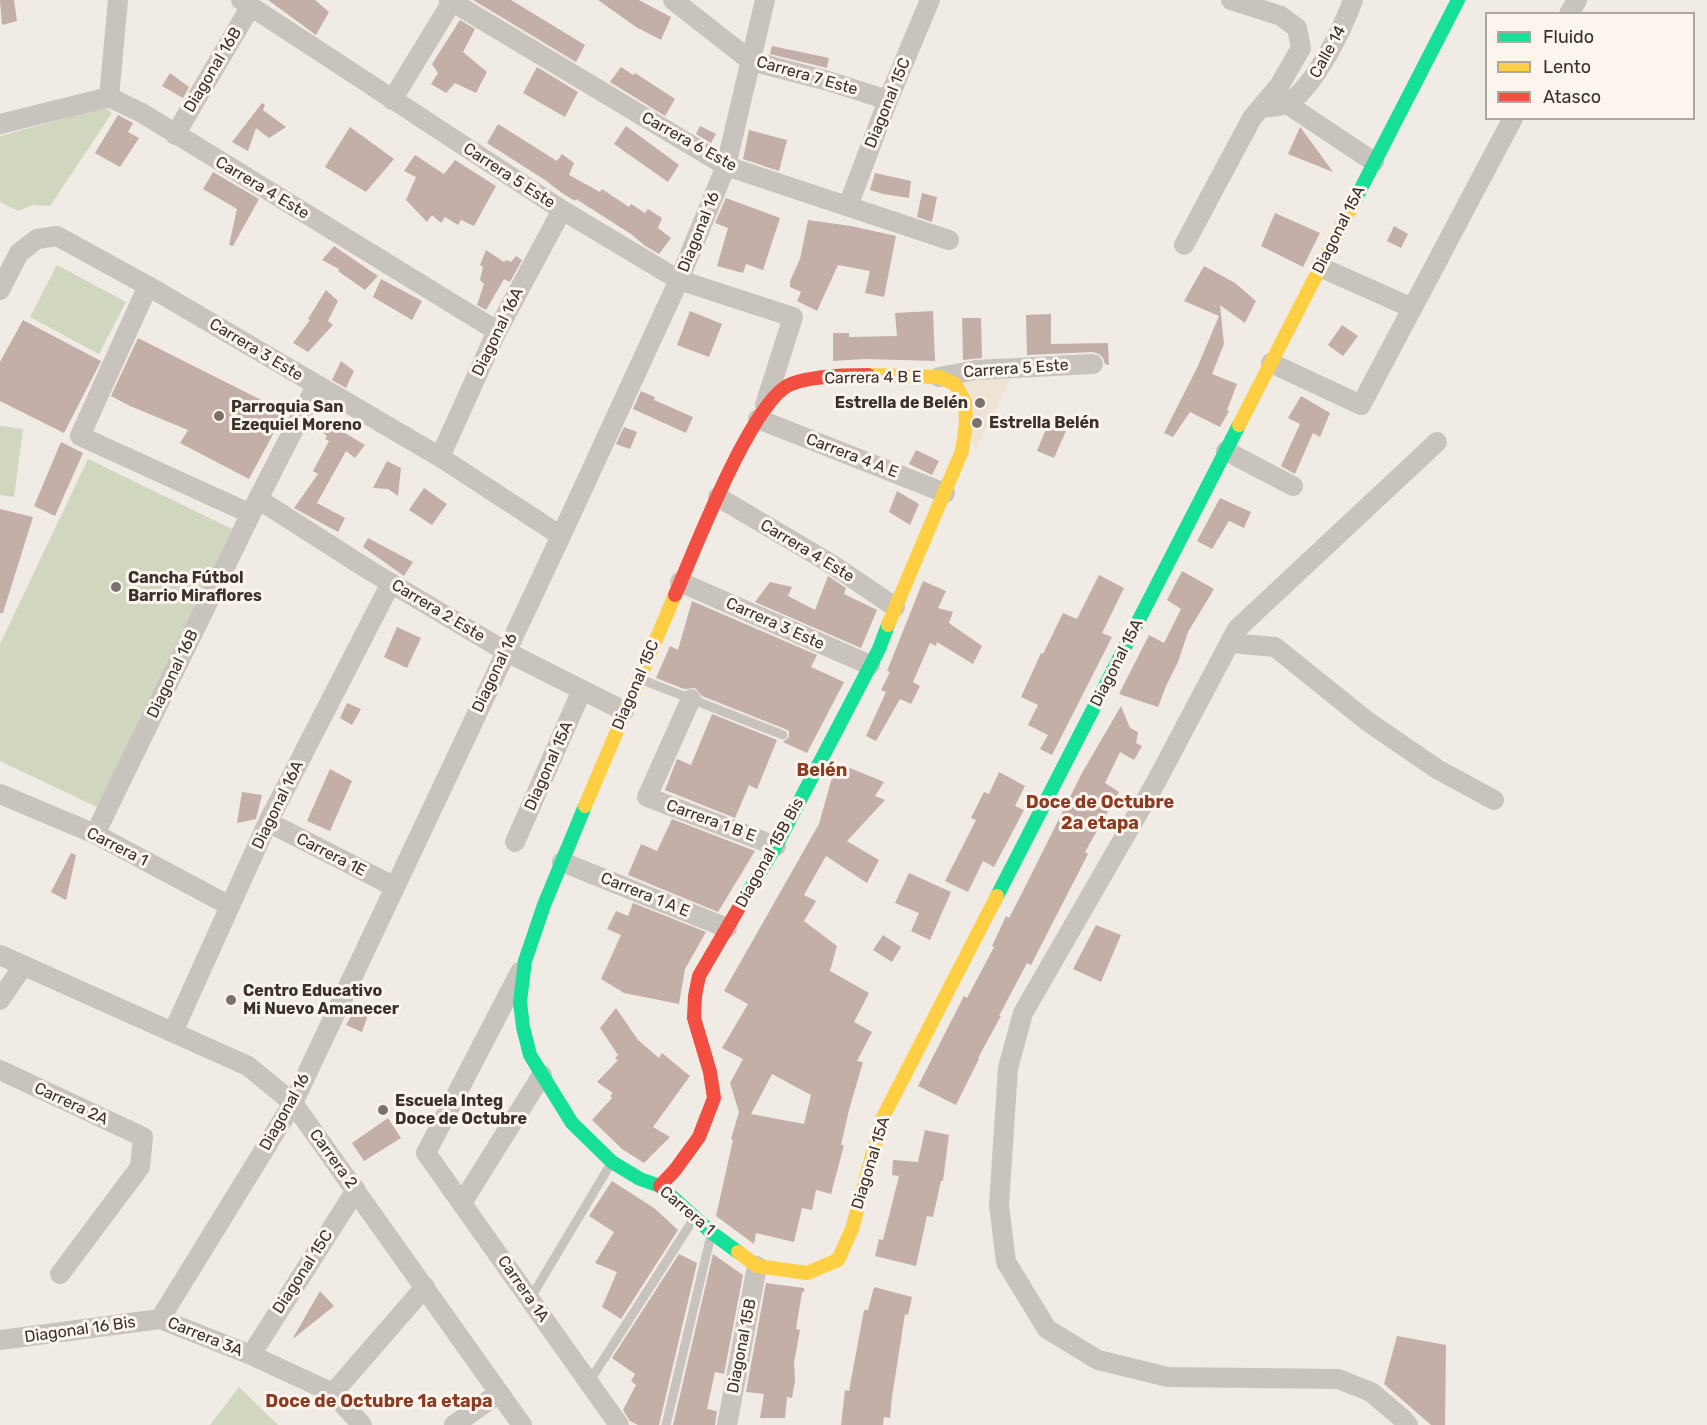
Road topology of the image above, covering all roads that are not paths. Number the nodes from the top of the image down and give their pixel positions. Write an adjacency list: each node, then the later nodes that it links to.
1 (118, 0): 11 (street)
2 (673, 0): 10 (street, Carrera 7 Este)
3 (765, 0): 10 (street, Diagonal 16)
4 (930, 0): 13 (street, Diagonal 15C)
5 (1231, 0): 15 (street)
6 (1353, 0): 14 (street, Calle 14)
7 (1458, 0): 19 (street, Diagonal 15A)
8 (451, 1): 12 (street); 20 (street, Carrera 6 Este)
9 (246, 3): 12 (street, Carrera 5 Este); 18 (street, Diagonal 16B)
10 (751, 61): 13 (street, Carrera 7 Este); 20 (street, Diagonal 16)
11 (109, 97): 17 (street); 18 (street, Carrera 4 Este)
12 (392, 100): 22 (street, Carrera 5 Este)
13 (888, 100): 21 (street, Diagonal 15C)
14 (1287, 104): 15 (street); 19 (street)
15 (1261, 108): 24 (street)
16 (1513, 120): 29 (street)
17 (0, 124)
18 (175, 135): 31 (street, Carrera 4 Este)
19 (1374, 162): 25 (street, Diagonal 15A)
20 (726, 166): 21 (street, Carrera 6 Este); 26 (street, Diagonal 16)
21 (848, 206): 23 (street, Carrera 6 Este)
22 (562, 210): 26 (street, Carrera 5 Este); 31 (street, Diagonal 16A)
23 (950, 240)
24 (1184, 245)
25 (1320, 267): 29 (street); 32 (street, Diagonal 15A)
26 (679, 280): 30 (street, Carrera 5 Este); 45 (street, Diagonal 16)
27 (148, 286): 28 (street, Carrera 3 Este); 36 (street, Carrera 3 Este); 44 (street, Carrera 2 Este)
28 (0, 290)
29 (1412, 308): 32 (street)
30 (793, 317): 37 (street, Diagonal 15C)
31 (497, 331): 40 (street, Diagonal 16A)
32 (1271, 363): 39 (street, Diagonal 15A)
33 (1093, 364): 34 (street, Carrera 5 Este)
34 (947, 380): 35 (street, Carrera 4 B E); 42 (street, Diagonal 15B Bis)
35 (790, 384): 37 (street, Diagonal 15C)
36 (316, 386): 40 (street, Carrera 3 Este); 44 (street, Diagonal 16B)
37 (760, 417): 42 (street, Carrera 4 A E); 43 (street, Diagonal 15C)
38 (1437, 442): 49 (street)
39 (1226, 451): 41 (street); 82 (street, Diagonal 15A)
40 (440, 456): 45 (street, Carrera 3 Este)
41 (1293, 486)
42 (945, 493): 48 (street, Diagonal 15B Bis)
43 (718, 497): 46 (street, Diagonal 15C); 48 (street, Carrera 4 Este)
44 (254, 507): 47 (street, Carrera 2 Este); 60 (street, Diagonal 16B)
45 (561, 536): 50 (street, Diagonal 16)
46 (680, 582): 51 (street, Carrera 3 Este); 52 (street, Diagonal 15C)
47 (391, 583): 50 (street, Carrera 2 Este); 59 (street, Diagonal 16A)
48 (895, 607): 51 (street, Diagonal 15B Bis)
49 (1231, 644): 58 (street); 98 (street)
50 (505, 651): 53 (street, Carrera 2 Este); 64 (street, Diagonal 16)
51 (870, 665): 62 (street, Diagonal 15B Bis)
52 (638, 679): 54 (lane); 55 (street, Diagonal 15C)
53 (582, 690): 55 (street, Carrera 2 Este); 61 (street, Diagonal 15A)
54 (691, 699): 56 (lane); 62 (street, Carrera 1 B E)
55 (624, 711): 63 (street, Diagonal 15C)
56 (783, 735)
57 (0, 794): 60 (street, Carrera 1)
58 (1494, 800)
59 (268, 822): 64 (street, Carrera 1E); 65 (street, Diagonal 16A)
60 (95, 834): 65 (street, Carrera 1)
61 (515, 842)
62 (776, 846): 66 (street, Diagonal 15B Bis)
63 (562, 862): 66 (street, Carrera 1 A E); 68 (street, Diagonal 15C)
64 (395, 887): 74 (street, Diagonal 16)
65 (230, 906): 71 (street, Diagonal 16A)
66 (727, 928): 77 (street, Diagonal 15B Bis)
67 (0, 955): 69 (street, Carrera 2)
68 (525, 961): 73 (street, Diagonal 15C); 75 (street, Diagonal 15C)
69 (23, 966): 70 (street); 71 (street, Carrera 2)
70 (0, 1000)
71 (173, 1032): 74 (street, Carrera 2)
72 (0, 1071): 83 (street, Carrera 2A)
73 (543, 1078): 76 (street, Carrera 1); 79 (street)
74 (293, 1103): 78 (street, Carrera 2); 86 (street, Diagonal 16)
75 (426, 1153): 79 (street, Carrera 1A)
76 (612, 1162): 77 (street, Carrera 1); 85 (lane)
77 (660, 1186): 80 (street, Carrera 1)
78 (356, 1190): 84 (street, Carrera 2); 88 (street, Diagonal 15C)
79 (462, 1203): 85 (street, Carrera 1A)
80 (695, 1218): 81 (street, Carrera 1); 89 (lane)
81 (712, 1233): 82 (street, Carrera 1); 96 (lane)
82 (757, 1266): 97 (street, Diagonal 15B)
83 (60, 1274)
84 (425, 1287): 90 (street); 91 (street, Carrera 2)
85 (530, 1299): 89 (street, Carrera 1A)
86 (160, 1319): 87 (street, Diagonal 16 Bis); 88 (street, Carrera 3A)
87 (0, 1340)
88 (251, 1355): 90 (street, Carrera 3A)
89 (589, 1382): 95 (street, Carrera 1A)
90 (333, 1393): 92 (street)
91 (499, 1393): 93 (street); 94 (street, Carrera 2)
92 (362, 1425)
93 (454, 1425)
94 (522, 1425)
95 (619, 1425)
96 (666, 1425)
97 (727, 1425)
98 (1408, 1425)

